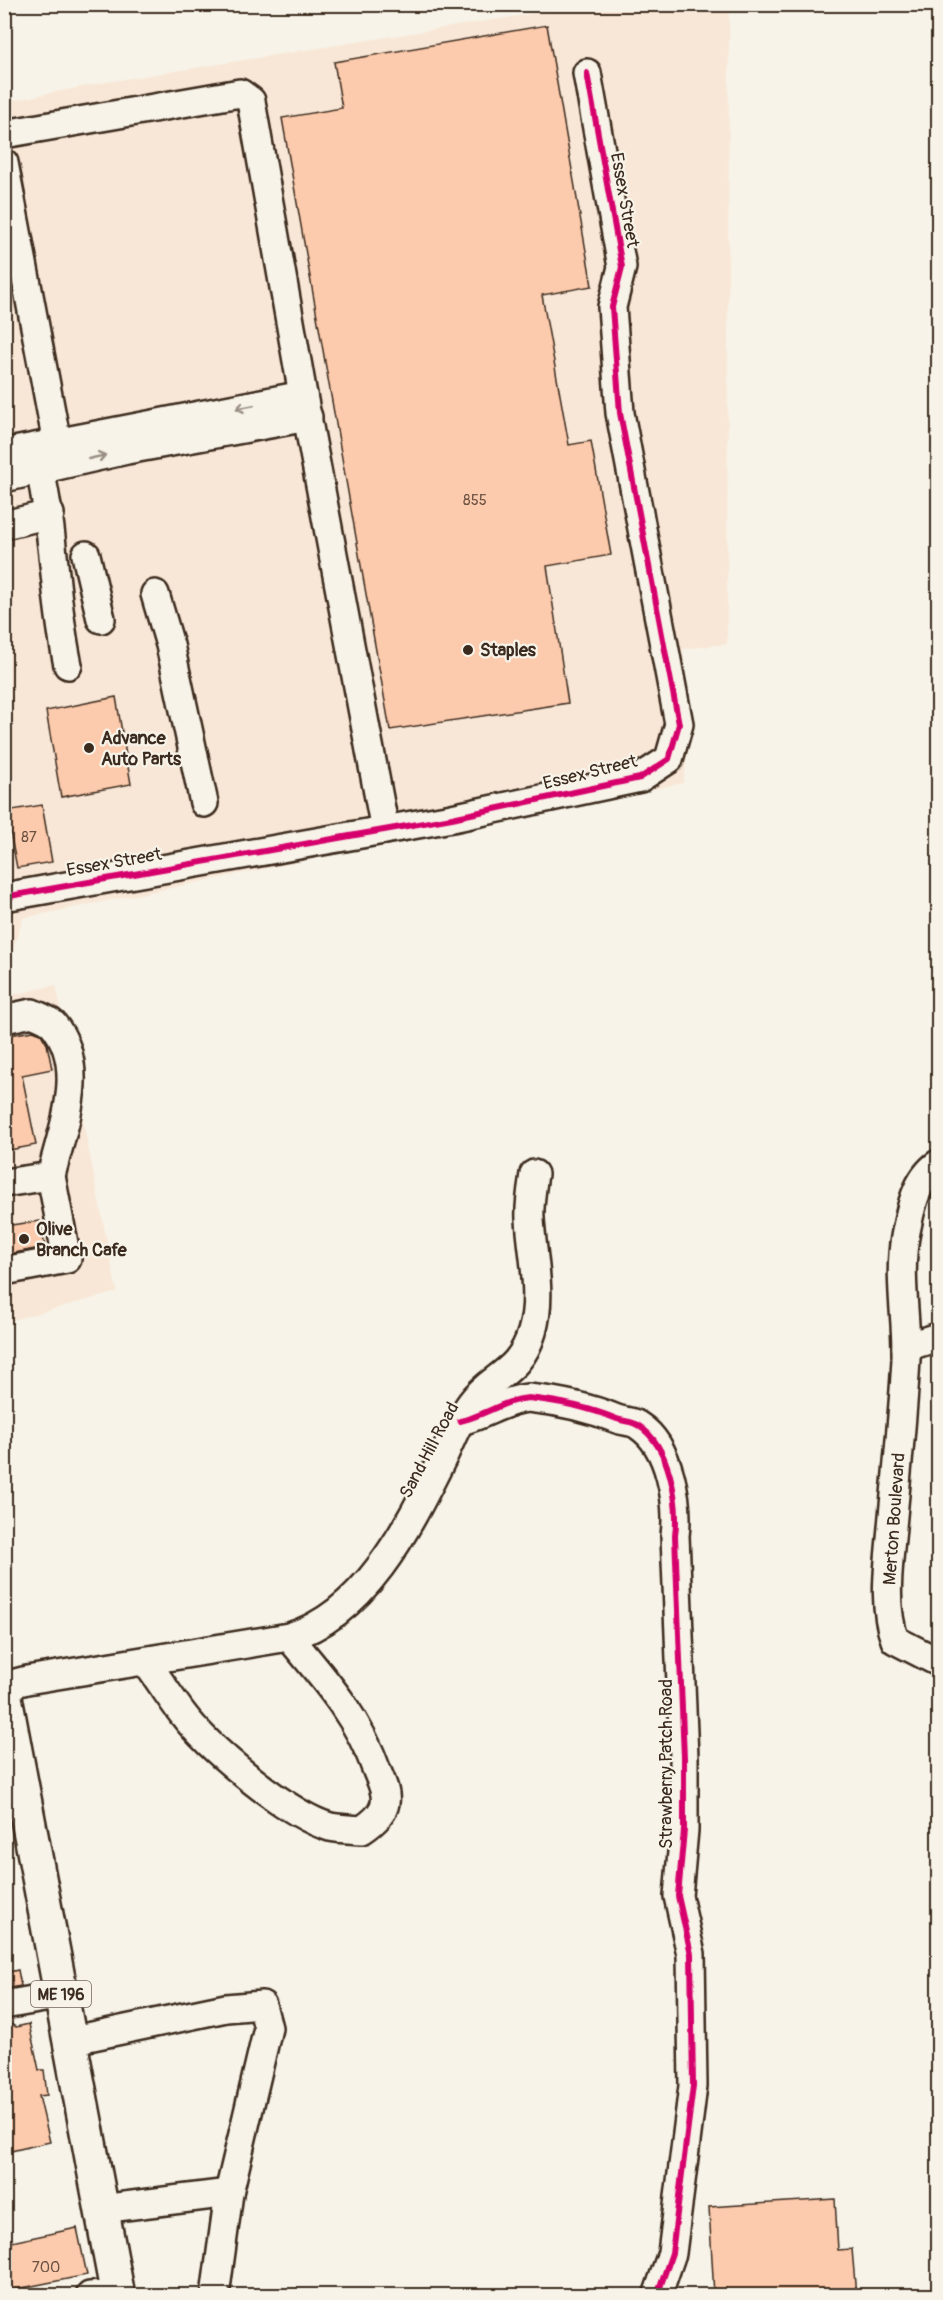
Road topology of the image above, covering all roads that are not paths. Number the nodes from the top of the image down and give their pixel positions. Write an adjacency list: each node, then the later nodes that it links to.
1 (587, 73): 17 (street, Essex Street)
2 (4, 134): 4 (street)
3 (4, 163): 6 (street)
4 (305, 406): 5 (street); 17 (street)
5 (125, 441): 6 (street); 8 (street, one-way to 5)
6 (57, 443): 7 (street)
7 (4, 453)
8 (40, 470): 9 (street); 10 (street)
9 (4, 478)
10 (50, 514): 11 (street); 15 (street)
11 (4, 525)
12 (86, 555): 14 (street)
13 (155, 594): 16 (street)
14 (101, 619)
15 (69, 665)
16 (204, 803)
17 (385, 830): 18 (street, Essex Street)
18 (4, 897)
19 (4, 1019): 22 (street)
20 (939, 1164): 26 (street, Merton Boulevard)
21 (534, 1174): 27 (street, Sand Hill Road)
22 (51, 1176): 23 (street); 24 (street)
23 (4, 1183)
24 (4, 1271)
25 (939, 1337): 26 (street)
26 (906, 1347): 30 (street, Merton Boulevard)
27 (460, 1421): 28 (street, Sand Hill Road); 40 (street, Strawberry Patch Road)
28 (289, 1637): 29 (street, Sand Hill Road); 29 (street)
29 (145, 1661): 31 (street, Sand Hill Road)
30 (939, 1662)
31 (4, 1686)
32 (4, 1692): 33 (highway, ME 196)
33 (61, 1995): 34 (street); 35 (highway, ME 196)
34 (4, 2005)
35 (69, 2041): 36 (street); 37 (highway, ME 196)
36 (229, 2193): 37 (street); 39 (street)
37 (101, 2209): 38 (highway, ME 196)
38 (108, 2295)
39 (215, 2295)
40 (657, 2295)

